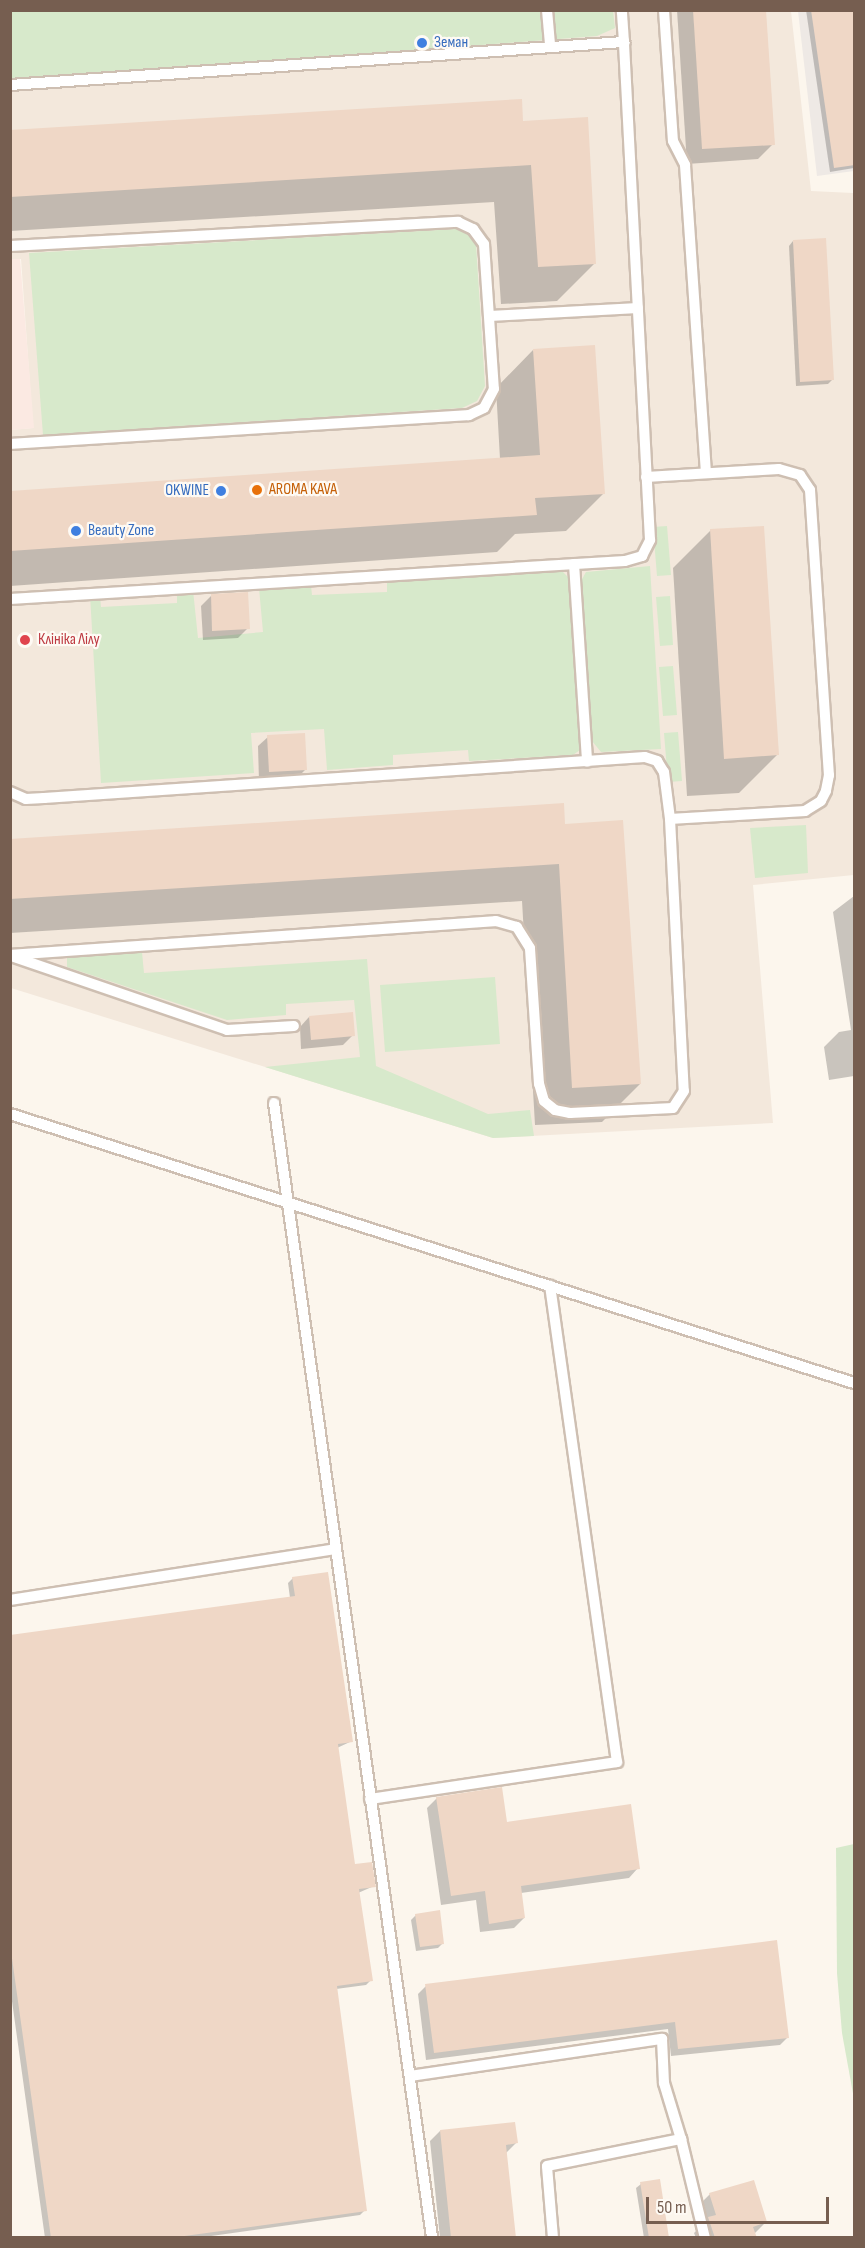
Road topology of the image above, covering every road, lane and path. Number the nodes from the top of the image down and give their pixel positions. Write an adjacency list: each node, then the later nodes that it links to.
1 (547, 10): 5 (lane)
2 (622, 10): 4 (lane)
3 (664, 10): 11 (lane)
4 (624, 42): 5 (lane); 8 (lane)
5 (550, 47): 6 (lane)
6 (10, 86)
7 (10, 246): 9 (lane)
8 (638, 308): 9 (lane); 12 (lane)
9 (490, 316): 10 (lane)
10 (10, 444)
11 (706, 472): 12 (lane); 17 (lane)
12 (646, 477): 13 (lane)
13 (574, 564): 14 (lane); 15 (lane)
14 (10, 599)
15 (586, 762): 16 (lane); 17 (lane)
16 (10, 792)
17 (670, 819): 18 (lane)
18 (10, 956): 19 (lane)
19 (294, 1026)
20 (274, 1102): 22 (lane)
21 (10, 1114): 22 (lane)
22 (285, 1202): 23 (lane); 25 (lane)
23 (550, 1286): 24 (lane); 27 (lane)
24 (855, 1383)
25 (335, 1549): 26 (lane); 27 (lane)
26 (10, 1600)
27 (370, 1799): 28 (lane)
28 (410, 2076): 29 (lane); 30 (lane)
29 (681, 2139): 31 (lane); 32 (lane)
30 (432, 2238)
31 (553, 2238)
32 (705, 2238)

